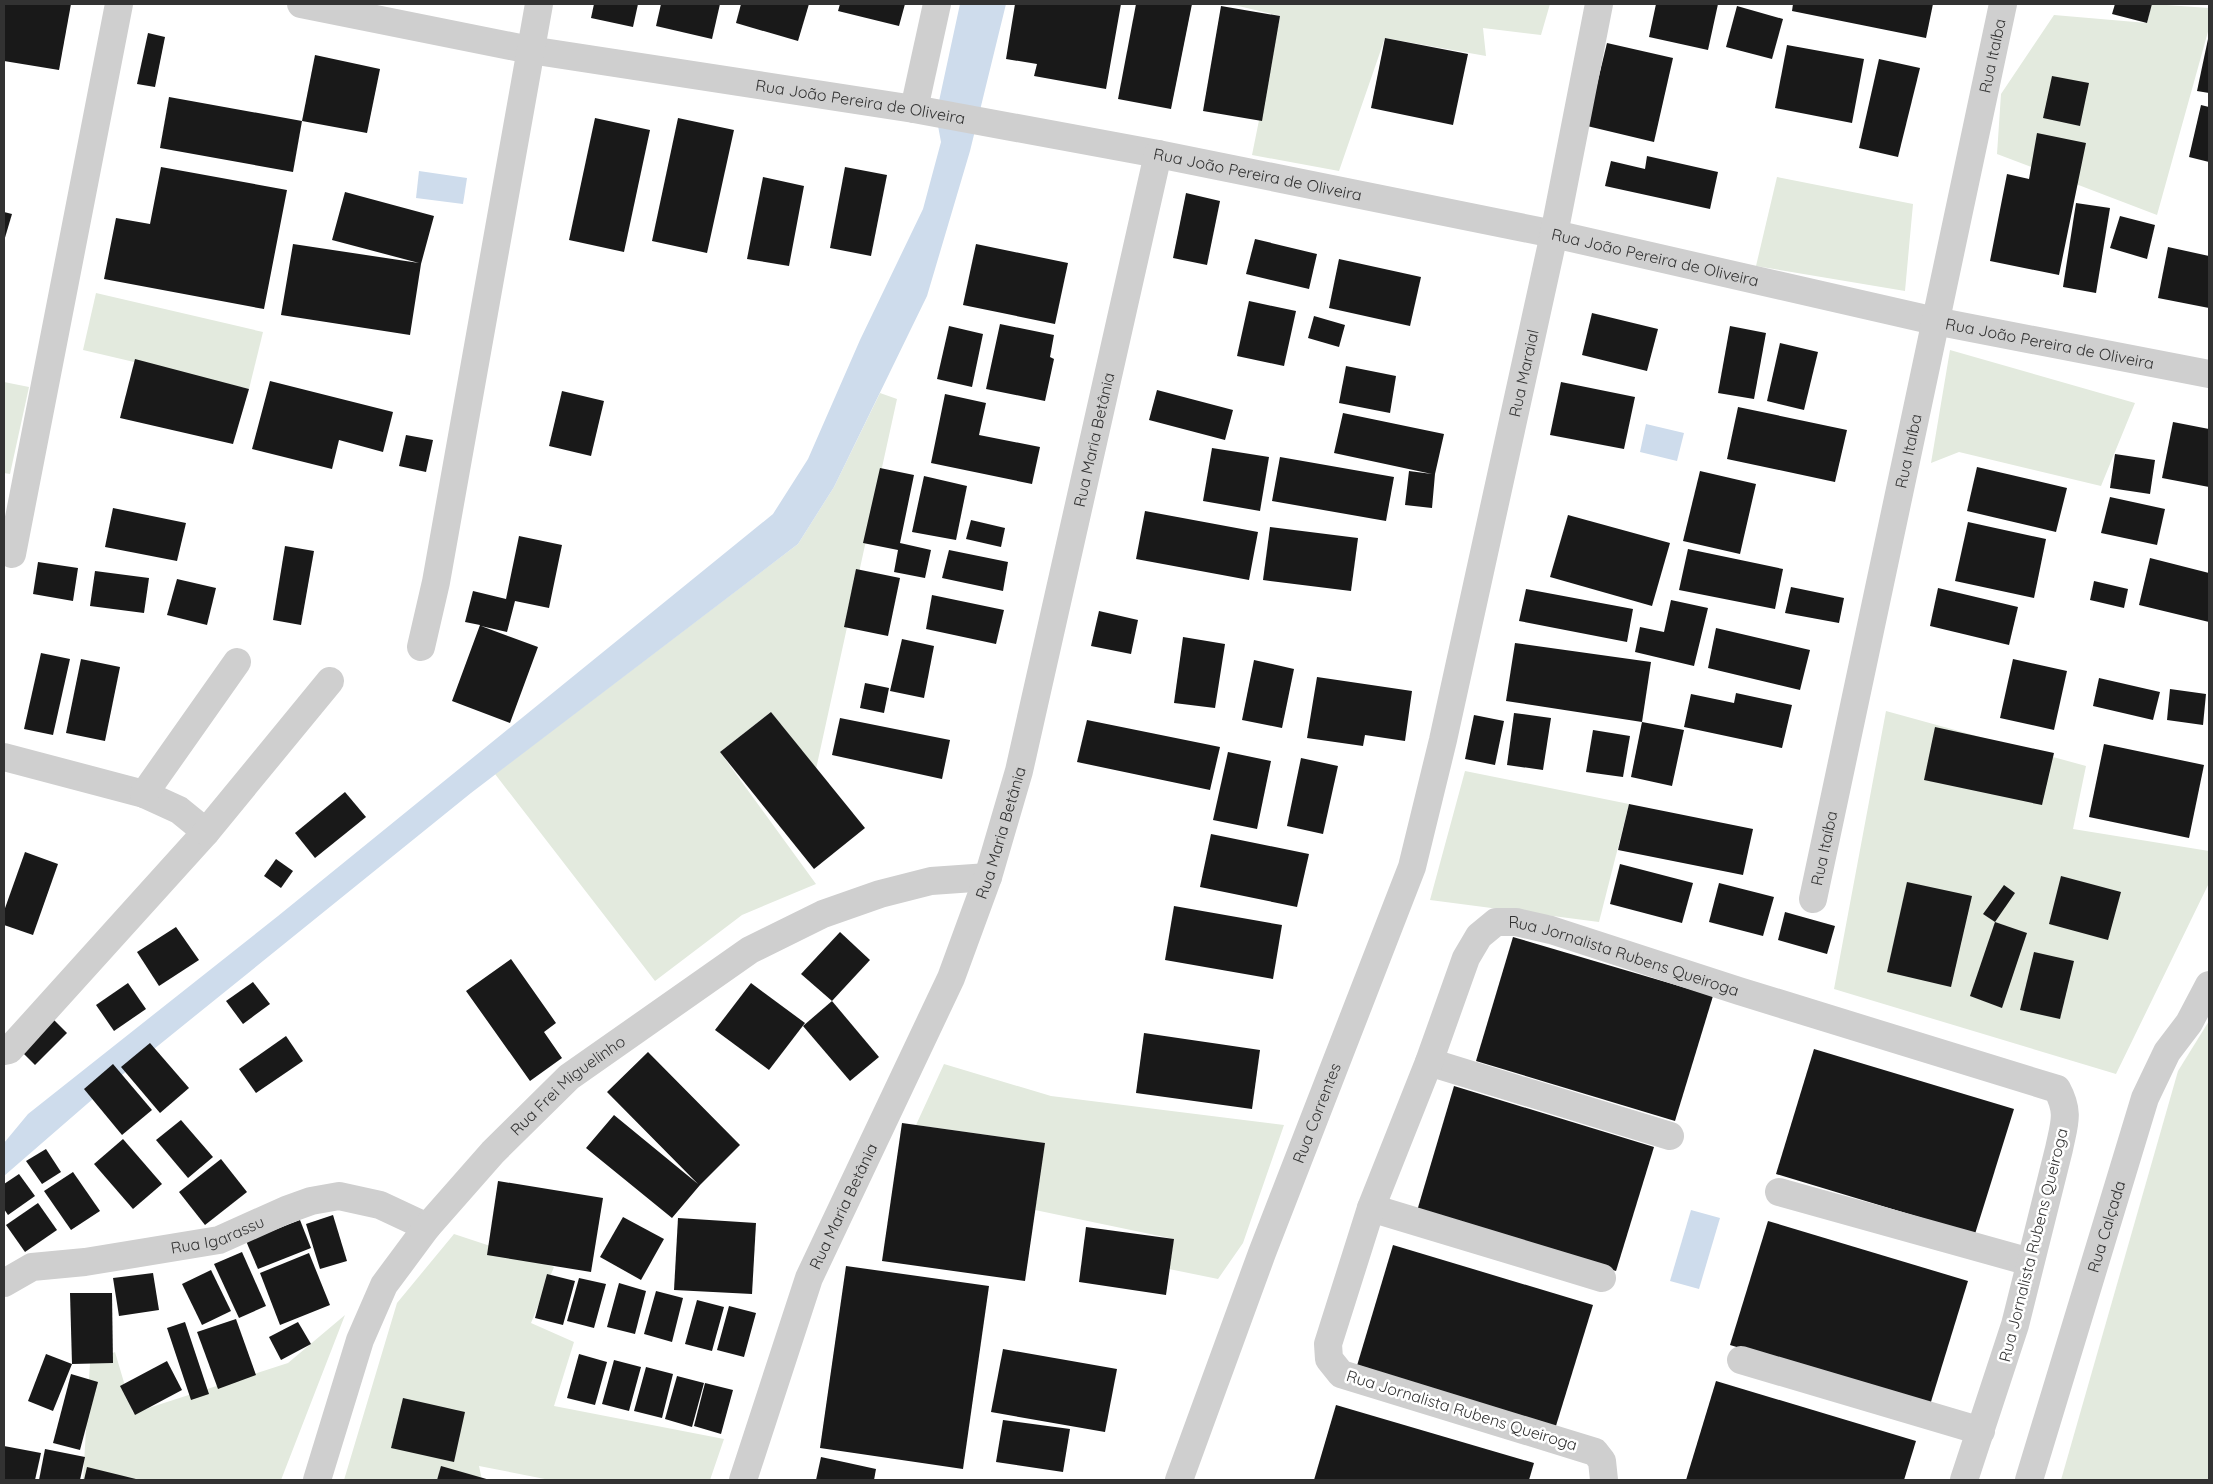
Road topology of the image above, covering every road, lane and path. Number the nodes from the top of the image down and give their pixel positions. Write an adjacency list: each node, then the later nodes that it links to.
1 (119, 4): 13 (street)
2 (301, 4): 7 (street, Rua João Pereira de Oliveira)
3 (539, 4): 7 (street)
4 (937, 4): 8 (street)
5 (1599, 4): 10 (street, Rua Maraial)
6 (2003, 4): 11 (street, Rua Itaíba)
7 (530, 50): 8 (street, Rua João Pereira de Oliveira); 14 (street)
8 (924, 112): 9 (street, Rua João Pereira de Oliveira)
9 (1158, 154): 10 (street, Rua João Pereira de Oliveira); 21 (street, Rua Maria Betânia)
10 (1554, 234): 11 (street, Rua João Pereira de Oliveira); 17 (street, Rua Maraial)
11 (1935, 321): 12 (street, Rua João Pereira de Oliveira); 22 (street, Rua Itaíba)
12 (2209, 374)
13 (12, 554)
14 (421, 647)
15 (237, 662): 19 (street)
16 (330, 681): 20 (street)
17 (1443, 740): 37 (street, Rua Correntes)
18 (4, 756): 19 (street)
19 (144, 794): 20 (street)
20 (206, 832): 24 (street)
21 (988, 878): 29 (street, Rua Frei Miguelinho); 36 (street, Rua Maria Betânia)
22 (1813, 899)
23 (2209, 985): 40 (street, Rua Calçada)
24 (4, 1051)
25 (1429, 1062): 26 (street); 28 (street, Rua Jornalista Rubens Queiroga); 30 (street, Rua Jornalista Rubens Queiroga)
26 (1670, 1136)
27 (1779, 1192): 30 (street)
28 (1371, 1208): 31 (street); 38 (street, Rua Jornalista Rubens Queiroga)
29 (427, 1227): 32 (street, Rua Igarassu); 35 (street, Rua Frei Miguelinho)
30 (2030, 1262): 34 (street, Rua Jornalista Rubens Queiroga)
31 (1602, 1278)
32 (4, 1283)
33 (1741, 1360): 34 (street)
34 (1981, 1431): 39 (street, Rua Jornalista Rubens Queiroga)
35 (317, 1480)
36 (743, 1480)
37 (1179, 1480)
38 (1604, 1480)
39 (1964, 1480)
40 (2029, 1480)

